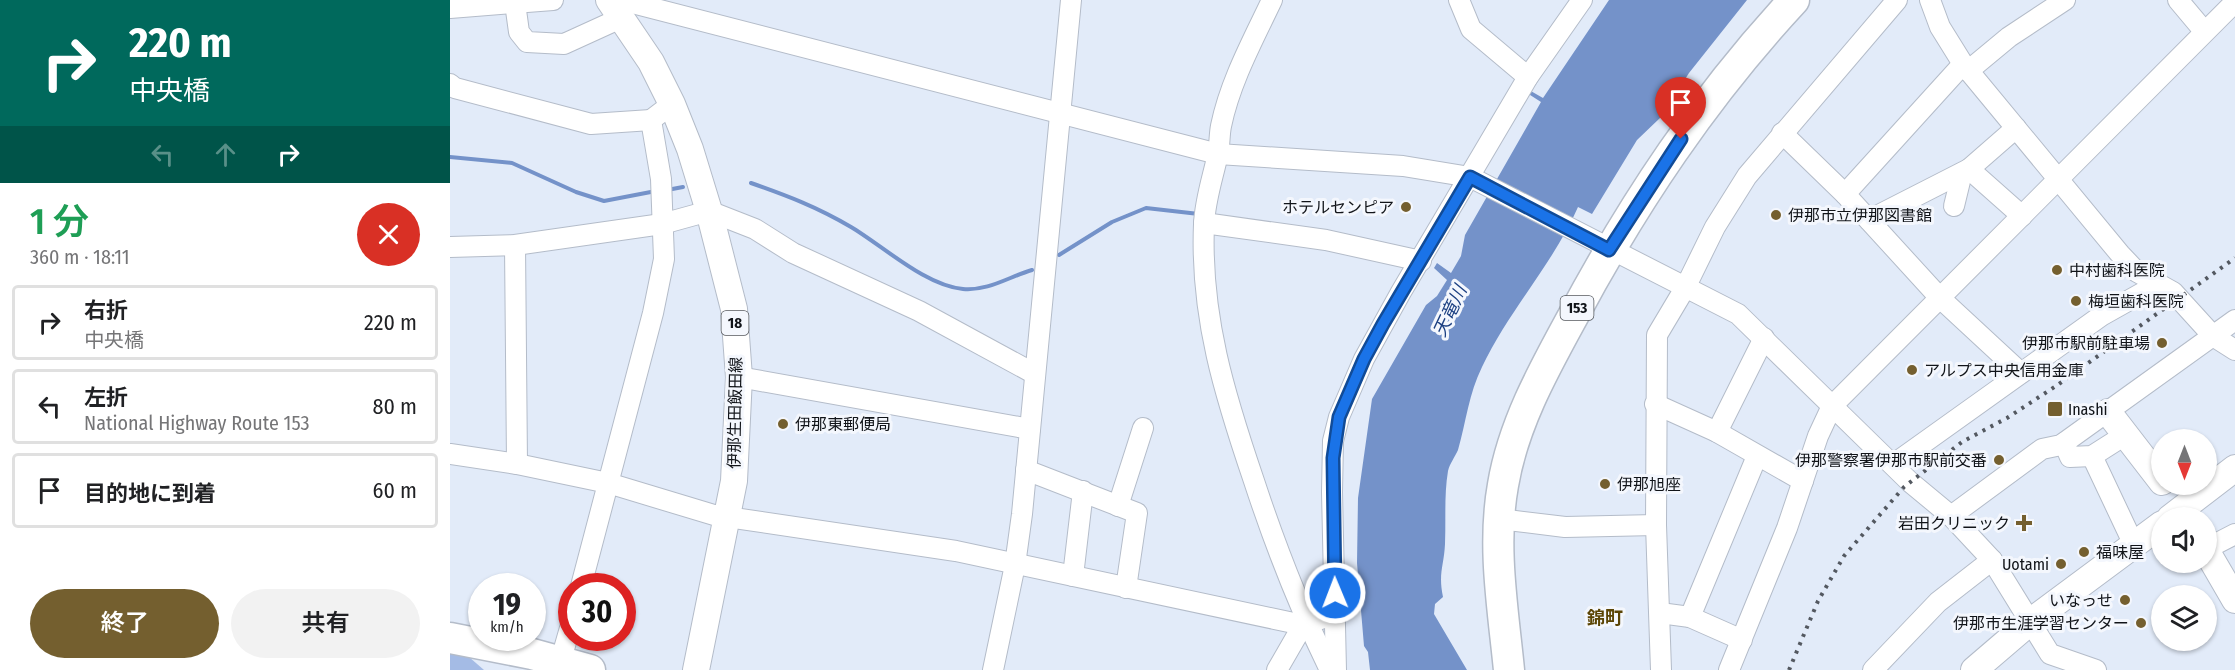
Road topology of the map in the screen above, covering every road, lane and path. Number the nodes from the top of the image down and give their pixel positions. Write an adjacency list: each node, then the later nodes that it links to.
1 (553, 0): 12 (street)
2 (1071, 0): 21 (street)
3 (1272, 0): 25 (street)
4 (1460, 0): 18 (street)
5 (1582, 0): 18 (street)
6 (1794, 0): 37 (highway, 153)
7 (1897, 0): 24 (street)
8 (1930, 0): 17 (street)
9 (2065, 0): 17 (street)
10 (2178, 0): 16 (street)
11 (2235, 2): 16 (street)
12 (515, 3): 14 (street); 15 (street)
13 (658, 4): 14 (street); 21 (street)
14 (617, 6): 20 (main road, 伊那生田飯田線 / 18)
15 (450, 8)
16 (2204, 31): 28 (street)
17 (1966, 67): 23 (street); 29 (street)
18 (1528, 77): 27 (street)
19 (450, 84): 22 (street)
20 (672, 104): 22 (street); 31 (main road, 伊那生田飯田線 / 18)
21 (1060, 113): 25 (street); 48 (street)
22 (651, 120): 35 (street)
23 (2016, 128): 26 (street); 28 (street)
24 (1782, 133): 29 (street); 41 (street)
25 (1218, 154): 27 (street); 34 (street)
26 (1966, 171): 30 (street); 32 (street); 33 (street)
27 (1473, 178): 37 (street); 39 (street)
28 (2059, 178): 32 (street); 40 (street)
29 (1845, 194): 33 (street)
30 (1954, 206)
31 (709, 211): 35 (street); 48 (street); 49 (main road, 伊那生田飯田線 / 18)
32 (2022, 216): 42 (street)
33 (1869, 220): 42 (street)
34 (1204, 223): 39 (street); 90 (street)
35 (662, 224): 36 (street); 67 (street)
36 (515, 245): 38 (street); 61 (street)
37 (1604, 247): 41 (street); 73 (highway, 153)
38 (450, 248)
39 (1421, 261): 87 (street)
40 (2158, 284): 44 (street); 47 (street)
41 (1686, 288): 45 (street); 50 (street)
42 (1940, 298): 47 (street); 51 (street)
43 (2235, 320): 44 (street)
44 (2212, 336): 46 (street); 52 (street)
45 (1764, 338): 51 (street); 55 (street)
46 (2235, 350)
47 (2021, 373): 62 (street)
48 (1035, 374): 54 (street)
49 (739, 377): 54 (street); 71 (main road, 伊那生田飯田線 / 18)
50 (1655, 404): 55 (street); 74 (street)
51 (1832, 406): 62 (street); 66 (street)
52 (2108, 412): 56 (main road); 57 (street)
53 (1143, 428): 69 (street)
54 (1030, 429): 65 (street)
55 (1718, 432): 59 (street)
56 (2125, 435): 60 (street); 63 (main road)
57 (2064, 443): 60 (street); 72 (street)
58 (450, 454): 61 (street)
59 (1757, 456): 66 (street); 88 (street)
60 (2092, 456): 78 (street)
61 (518, 464): 67 (street)
62 (1894, 464): 72 (street)
63 (2151, 468)
64 (2235, 468): 70 (main road)
65 (1026, 470): 68 (street); 80 (street)
66 (1803, 481): 92 (street)
67 (608, 483): 71 (street); 82 (street)
68 (1083, 491): 69 (street); 83 (street)
69 (1118, 506): 84 (street)
70 (2188, 507)
71 (728, 516): 80 (street); 96 (main road, 伊那生田飯田線 / 18)
72 (1951, 516): 79 (street)
73 (1499, 519): 74 (street); 101 (highway, 153)
74 (1656, 525): 86 (street)
75 (2151, 532): 78 (main road)
76 (2235, 534): 77 (street)
77 (2217, 543)
78 (2134, 545): 89 (main road)
79 (1992, 560): 89 (street); 104 (street)
80 (1015, 565): 83 (street); 97 (street)
81 (2217, 568): 85 (main road)
82 (584, 573)
83 (1073, 576): 84 (street)
84 (1126, 588): 90 (street)
85 (2235, 600)
86 (1660, 613): 88 (street); 102 (street)
87 (1335, 614): 90 (street); 100 (street)
88 (1690, 617): 92 (street)
89 (2030, 622): 93 (street); 105 (main road)
90 (1305, 624): 98 (street); 99 (street)
91 (451, 639): 94 (highway)
92 (1742, 640): 103 (street)
93 (2055, 662): 106 (street)
94 (552, 664): 95 (highway)
95 (590, 670)
96 (696, 670)
97 (993, 670)
98 (1277, 670)
99 (1330, 670)
100 (1336, 670)
101 (1509, 670)
102 (1661, 670)
103 (1729, 670)
104 (1873, 670)
105 (1974, 670)
106 (2096, 670)

